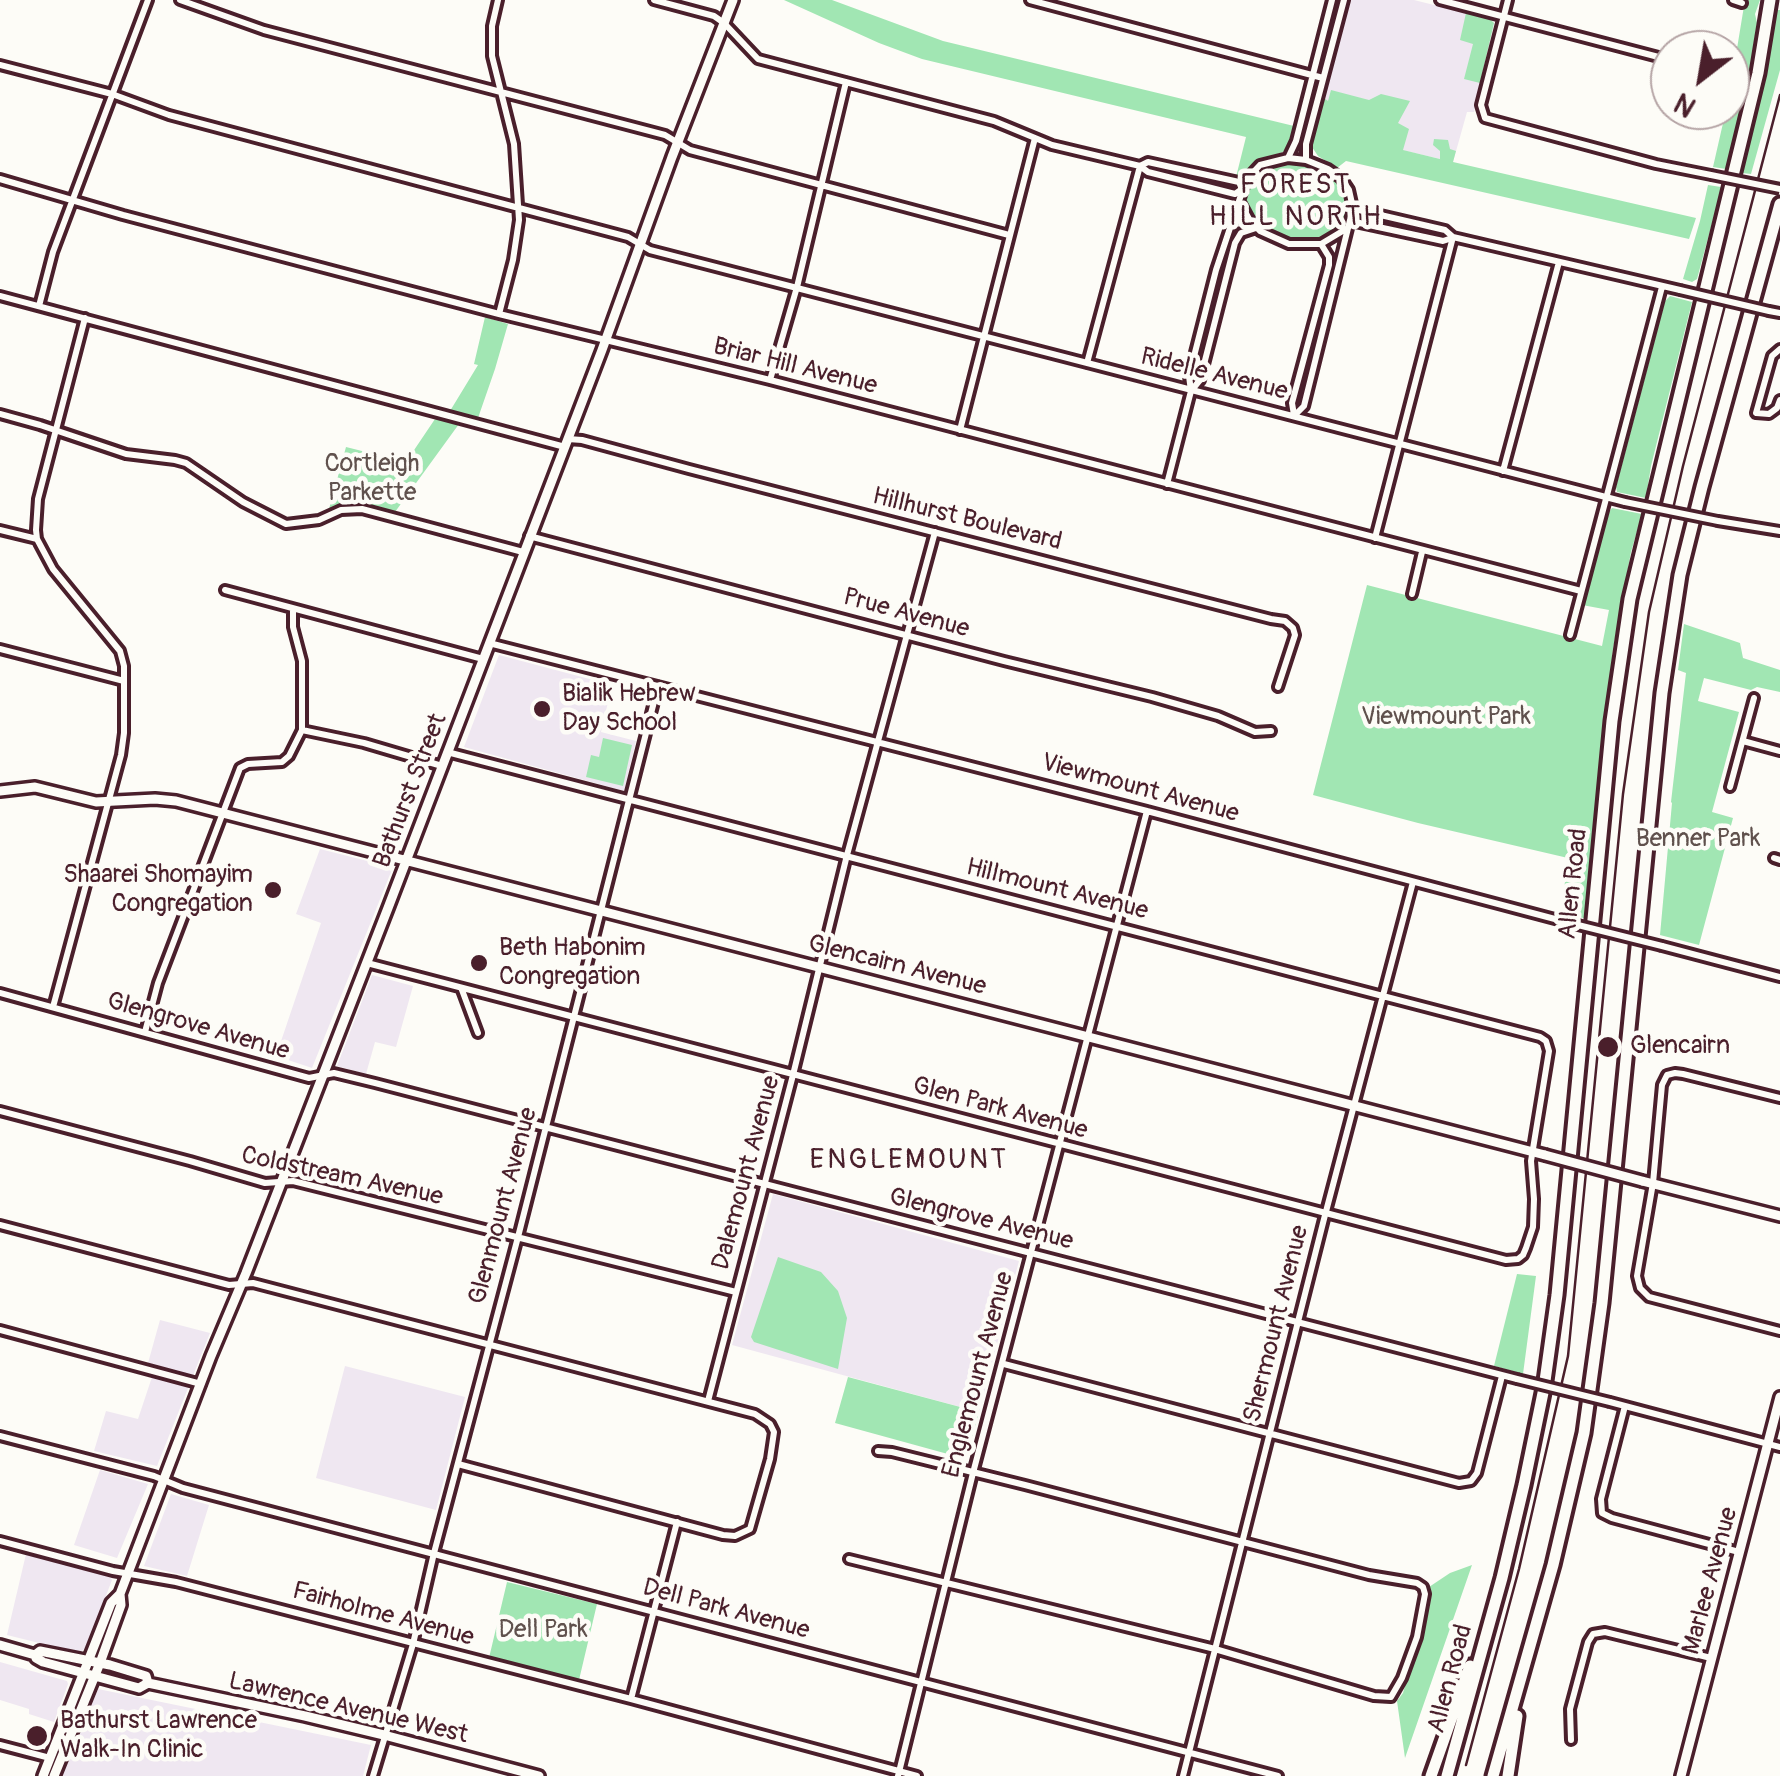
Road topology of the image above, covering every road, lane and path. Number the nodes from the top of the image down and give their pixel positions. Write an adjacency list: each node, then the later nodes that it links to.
1 (148, 0): 22 (street)
2 (180, 0): 21 (street)
3 (498, 0): 21 (street)
4 (654, 0): 15 (street)
5 (732, 0): 15 (main road, Bathurst Street)
6 (1030, 0): 18 (street)
7 (1332, 0): 18 (street)
8 (1344, 0): 19 (street)
9 (1440, 0): 14 (street)
10 (1508, 0): 14 (street)
11 (1733, 0): 13 (street)
12 (1770, 0): 168 (highway, Allen Road)
13 (1742, 2)
14 (1504, 17): 16 (street); 33 (street, bridge)
15 (724, 23): 20 (street); 24 (main road, Bathurst Street)
16 (1650, 55)
17 (0, 65): 22 (street, Ridelle Avenue)
18 (1313, 75): 19 (street); 25 (street)
19 (1323, 78): 26 (street)
20 (846, 82): 23 (street); 30 (street)
21 (501, 93): 24 (street); 37 (street)
22 (112, 94): 34 (street); 37 (street, Ridelle Avenue)
23 (1035, 138): 27 (street); 43 (street)
24 (678, 142): 30 (street); 46 (main road, Bathurst Street)
25 (1288, 158): 26 (street); 32 (street)
26 (1306, 160): 38 (street)
27 (1140, 166): 28 (street); 31 (street); 62 (street)
28 (1205, 176): 31 (street); 32 (street)
29 (0, 180): 34 (street, Briar Hill Avenue)
30 (822, 186): 43 (street); 50 (street)
31 (1203, 186): 32 (street)
32 (1242, 189): 35 (street)
33 (1780, 189)
34 (73, 199): 53 (street); 55 (street, Briar Hill Avenue)
35 (1240, 202): 41 (street); 48 (street)
36 (1780, 204): 179 (highway)
37 (518, 208): 46 (street, Ridelle Avenue); 55 (street)
38 (1352, 213): 39 (street); 40 (street); 42 (street)
39 (1383, 216): 40 (street); 44 (street)
40 (1380, 227): 44 (street)
41 (1256, 228): 45 (street); 49 (street)
42 (1347, 228): 45 (street); 58 (street)
43 (1009, 235): 59 (street)
44 (1454, 237): 47 (street); 71 (street)
45 (1321, 244): 57 (street)
46 (641, 245): 50 (street, Ridelle Avenue); 60 (main road, Bathurst Street)
47 (1559, 262): 51 (street); 72 (street)
48 (1216, 270): 49 (street); 64 (street)
49 (1227, 273): 64 (street)
50 (796, 287): 59 (street, Ridelle Avenue); 63 (street)
51 (1662, 287): 54 (street, bridge); 74 (street)
52 (0, 296): 53 (street, Hillhurst Boulevard)
53 (39, 306): 56 (street, Hillhurst Boulevard)
54 (1780, 313)
55 (499, 314): 60 (street, Briar Hill Avenue)
56 (85, 318): 68 (street); 70 (street, Hillhurst Boulevard)
57 (1315, 319): 58 (street); 67 (street)
58 (1326, 322): 67 (street)
59 (984, 336): 62 (street, Ridelle Avenue); 69 (street)
60 (605, 340): 63 (street, Briar Hill Avenue); 70 (main road, Bathurst Street)
61 (1780, 349): 65 (street)
62 (1087, 363): 64 (street, Ridelle Avenue)
63 (770, 380): 69 (street, Briar Hill Avenue)
64 (1191, 391): 67 (street, Ridelle Avenue); 73 (street)
65 (1780, 400)
66 (0, 414): 68 (street)
67 (1294, 416): 71 (street, Ridelle Avenue)
68 (56, 430): 80 (street); 81 (street)
69 (960, 430): 73 (street, Briar Hill Avenue)
70 (566, 443): 77 (street, Hillhurst Boulevard); 78 (main road, Bathurst Street)
71 (1398, 444): 72 (street, Ridelle Avenue); 79 (street)
72 (1503, 471): 74 (street, Ridelle Avenue)
73 (1168, 484): 79 (street, Briar Hill Avenue)
74 (1606, 498): 76 (street, Ridelle Avenue, bridge); 84 (street)
75 (0, 530): 80 (street)
76 (1780, 530)
77 (935, 532): 87 (street, Dalemount Avenue); 94 (street, Hillhurst Boulevard)
78 (529, 536): 81 (main road, Bathurst Street); 87 (street, Prue Avenue)
79 (1375, 538): 82 (street, Briar Hill Avenue)
80 (37, 539): 92 (street)
81 (523, 552): 89 (main road, Bathurst Street)
82 (1422, 552): 84 (street, Briar Hill Avenue); 85 (street)
83 (226, 590): 86 (street)
84 (1580, 591): 88 (street)
85 (1412, 594)
86 (293, 609): 91 (street); 96 (street)
87 (907, 635): 97 (street, Prue Avenue); 99 (street, Dalemount Avenue)
88 (1570, 635)
89 (489, 643): 91 (main road, Bathurst Street); 93 (street, Viewmount Avenue)
90 (0, 649): 92 (street)
91 (483, 658): 101 (main road, Bathurst Street)
92 (124, 681): 106 (street)
93 (658, 686): 99 (street, Viewmount Avenue); 105 (street, Glenmount Avenue)
94 (1278, 687)
95 (1754, 698): 98 (street)
96 (302, 730): 102 (street); 108 (street)
97 (1271, 731)
98 (1743, 741): 100 (street); 103 (street)
99 (877, 742): 107 (street, Viewmount Avenue); 109 (street, Dalemount Avenue)
100 (1780, 751)
101 (447, 752): 102 (main road, Bathurst Street); 105 (street, Hillmount Avenue)
102 (442, 766): 110 (main road, Bathurst Street)
103 (1730, 786)
104 (0, 790): 106 (main road, Glencairn Avenue)
105 (630, 800): 109 (street, Hillmount Avenue); 112 (street, Glenmount Avenue)
106 (109, 802): 108 (main road, Glencairn Avenue); 120 (street)
107 (1148, 811): 111 (street, Viewmount Avenue); 113 (street, Englemount Avenue)
108 (221, 814): 110 (main road, Glencairn Avenue); 122 (street)
109 (847, 855): 113 (street, Hillmount Avenue); 115 (street, Dalemount Avenue)
110 (406, 860): 112 (main road, Glencairn Avenue); 114 (main road, Bathurst Street)
111 (1413, 882): 116 (street, Viewmount Avenue, bridge); 119 (street, Shermount Avenue)
112 (600, 910): 115 (main road, Glencairn Avenue); 121 (street, Glenmount Avenue)
113 (1116, 926): 119 (street, Hillmount Avenue); 124 (street, Englemount Avenue)
114 (366, 963): 117 (street, Glen Park Avenue); 125 (main road, Bathurst Street)
115 (820, 967): 124 (main road, Glencairn Avenue); 126 (street, Dalemount Avenue)
116 (1780, 977)
117 (462, 990): 121 (street, Glen Park Avenue); 123 (street)
118 (0, 993): 120 (street, Glengrove Avenue)
119 (1383, 994): 128 (street, Shermount Avenue); 132 (street, Hillmount Avenue)
120 (53, 1007): 122 (street, Glengrove Avenue)
121 (574, 1018): 126 (street, Glen Park Avenue); 130 (street, Glenmount Avenue)
122 (144, 1032): 125 (street, Glengrove Avenue)
123 (478, 1033)
124 (1088, 1037): 128 (main road, Glencairn Avenue); 131 (street, Englemount Avenue)
125 (323, 1076): 130 (street, Glengrove Avenue); 133 (main road, Bathurst Street)
126 (793, 1076): 131 (street, Glen Park Avenue); 135 (street, Dalemount Avenue)
127 (1780, 1098): 134 (street)
128 (1355, 1106): 132 (main road, Glencairn Avenue); 136 (street, Shermount Avenue)
129 (0, 1111): 133 (street, Coldstream Avenue)
130 (546, 1128): 135 (street, Glengrove Avenue); 139 (street, Glenmount Avenue)
131 (1059, 1144): 136 (street, Glen Park Avenue); 140 (street, Englemount Avenue)
132 (1532, 1152): 134 (main road, Glencairn Avenue, bridge); 136 (street, Glen Park Avenue)
133 (282, 1182): 139 (street, Coldstream Avenue); 141 (main road, Bathurst Street)
134 (1653, 1184): 137 (main road, Glencairn Avenue); 145 (street)
135 (764, 1185): 140 (street, Glengrove Avenue); 142 (street, Dalemount Avenue)
136 (1326, 1214): 143 (street, Shermount Avenue)
137 (1780, 1216)
138 (0, 1224): 141 (street)
139 (518, 1237): 142 (street, Coldstream Avenue); 146 (street, Glenmount Avenue)
140 (1032, 1254): 143 (street, Glengrove Avenue); 147 (street, Englemount Avenue)
141 (241, 1284): 146 (street); 149 (main road, Bathurst Street)
142 (736, 1292): 151 (street, Dalemount Avenue)
143 (1299, 1322): 148 (street, Glengrove Avenue); 153 (street, Shermount Avenue)
144 (0, 1330): 149 (street)
145 (1780, 1331)
146 (488, 1344): 151 (street); 158 (street, Glenmount Avenue)
147 (1004, 1364): 153 (street); 159 (street, Englemount Avenue)
148 (1502, 1376): 152 (street, Glengrove Avenue, bridge); 153 (street)
149 (201, 1384): 160 (main road, Bathurst Street)
150 (1780, 1397): 155 (main road, Marlee Avenue)
151 (708, 1402): 161 (street)
152 (1624, 1406): 155 (street, Glengrove Avenue); 164 (street)
153 (1270, 1434): 163 (street, Shermount Avenue)
154 (0, 1436): 160 (street, Dell Park Avenue)
155 (1767, 1443): 156 (street, Glengrove Avenue); 164 (main road, Marlee Avenue)
156 (1780, 1446)
157 (878, 1452): 159 (street)
158 (458, 1464): 161 (street); 165 (street, Glenmount Avenue)
159 (973, 1473): 163 (street); 169 (street, Englemount Avenue)
160 (164, 1480): 165 (street, Dell Park Avenue); 167 (main road, Bathurst Street)
161 (677, 1522): 171 (street)
162 (0, 1541): 167 (street, Fairholme Avenue)
163 (1242, 1542): 174 (street, Shermount Avenue); 174 (street)
164 (1739, 1552): 176 (main road, Marlee Avenue)
165 (434, 1553): 171 (street, Dell Park Avenue); 172 (street, Glenmount Avenue)
166 (849, 1559): 169 (street)
167 (128, 1572): 170 (main road, Bathurst Street); 172 (street, Fairholme Avenue)
168 (1502, 1578): 199 (highway); 200 (highway, Allen Road)
169 (946, 1582): 174 (street); 182 (street, Englemount Avenue)
170 (120, 1594): 177 (main road, Bathurst Street); 178 (main road, Bathurst Street)
171 (654, 1611): 182 (street, Dell Park Avenue); 184 (street)
172 (412, 1644): 184 (street, Fairholme Avenue); 185 (street, Glenmount Avenue)
173 (0, 1645): 175 (main road, Lawrence Avenue West)
174 (1214, 1649): 188 (street, Shermount Avenue)
175 (35, 1654): 177 (main road, Lawrence Avenue West); 180 (main road, Lawrence Avenue West)
176 (1711, 1658): 186 (street); 191 (main road, Marlee Avenue)
177 (88, 1660): 178 (main road, Lawrence Avenue West); 180 (main road, Bathurst Street)
178 (100, 1663): 181 (main road, Bathurst Street); 183 (main road, Lawrence Avenue West)
179 (1525, 1666): 201 (highway); 202 (highway)
180 (82, 1673): 181 (main road, Lawrence Avenue West); 189 (main road, Bathurst Street)
181 (95, 1677): 183 (main road, Lawrence Avenue West); 193 (main road, Bathurst Street)
182 (920, 1682): 188 (street, Dell Park Avenue); 190 (street, Englemount Avenue)
183 (148, 1684): 185 (main road, Lawrence Avenue West)
184 (630, 1699): 190 (street, Fairholme Avenue)
185 (384, 1734): 194 (street, Glenmount Avenue); 195 (main road, Lawrence Avenue West)
186 (1572, 1740)
187 (0, 1745): 189 (street)
188 (1188, 1754): 197 (street, Shermount Avenue); 198 (street, Dell Park Avenue)
189 (50, 1758): 192 (main road, Bathurst Street)
190 (898, 1774): 196 (street, Fairholme Avenue)
191 (1685, 1775)
192 (43, 1776)
193 (54, 1776)
194 (373, 1776)
195 (538, 1776)
196 (917, 1776)
197 (1183, 1776)
198 (1278, 1776)
199 (1431, 1776)
200 (1447, 1776)
201 (1494, 1776)
202 (1508, 1776)

